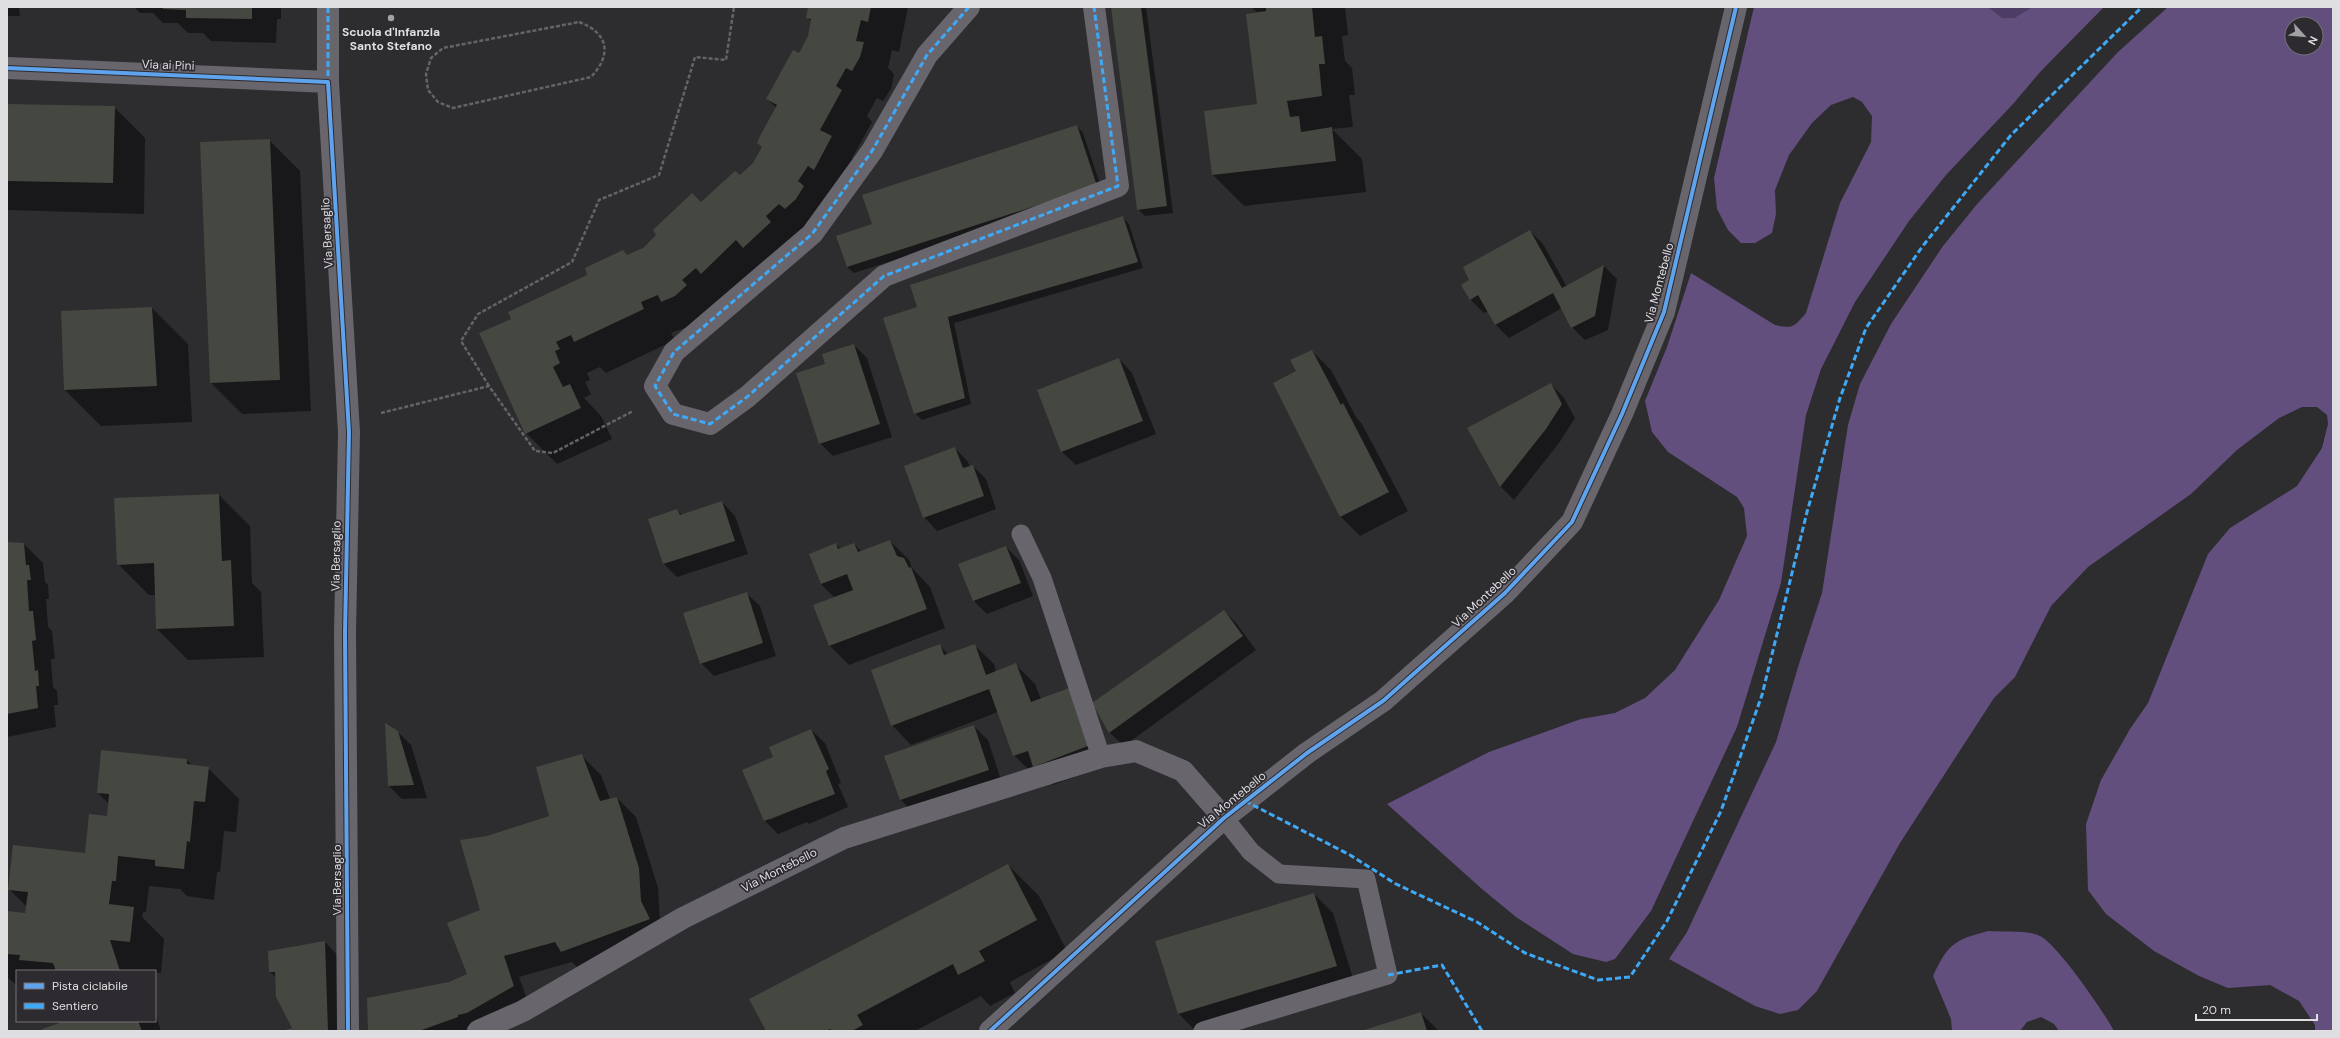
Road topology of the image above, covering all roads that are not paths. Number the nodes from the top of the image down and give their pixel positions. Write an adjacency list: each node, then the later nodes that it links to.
1 (328, 7): 6 (street, Via Bersaglio)
2 (969, 7): 3 (street)
3 (1094, 7)
4 (1736, 7): 9 (street, Via Montebello)
5 (7, 68): 6 (street, Via ai Pini)
6 (328, 82): 10 (street, Via Bersaglio)
7 (1021, 534): 8 (lane)
8 (1101, 757): 9 (street, Via Montebello); 11 (street, Via Montebello)
9 (1224, 818): 12 (street, Via Montebello); 13 (lane, Via Montebello)
10 (348, 1031)
11 (478, 1031)
12 (990, 1031)
13 (1203, 1031)

